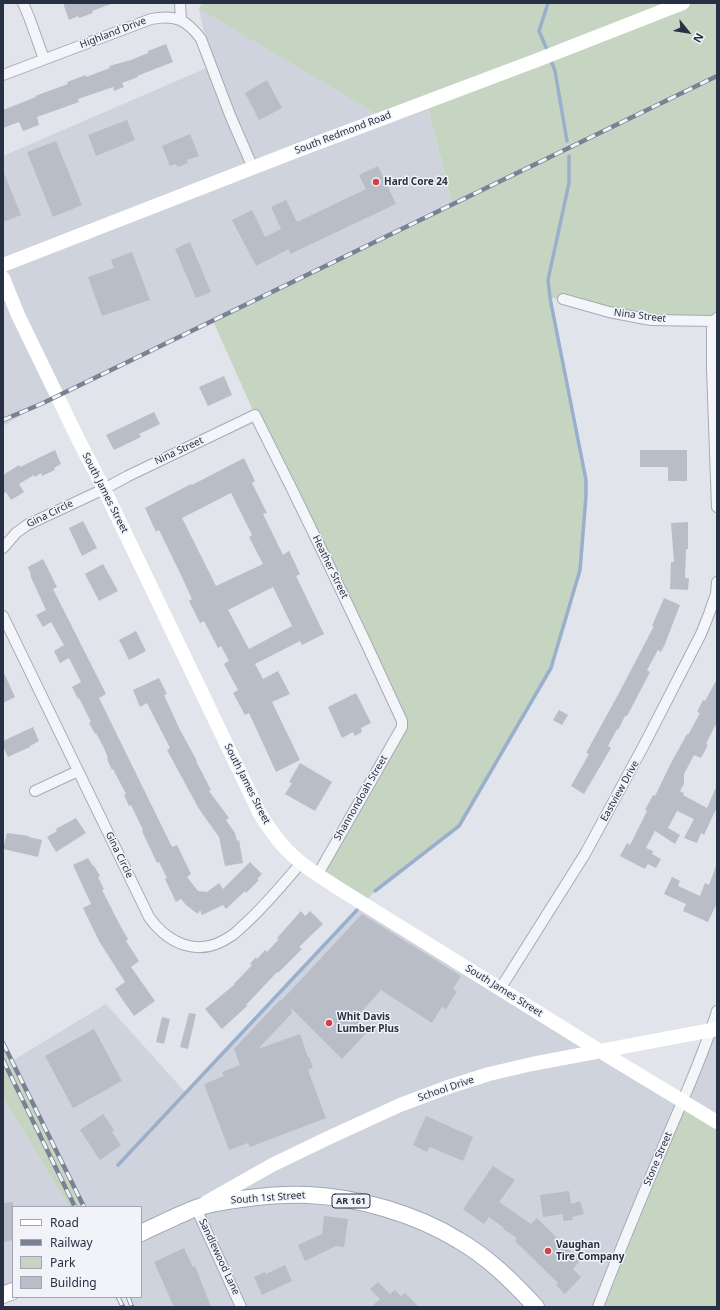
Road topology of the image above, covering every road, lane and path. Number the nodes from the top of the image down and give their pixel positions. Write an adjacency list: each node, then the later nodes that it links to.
1 (23, 3): 5 (street)
2 (180, 3): 4 (street)
3 (683, 3): 7 (street, South Redmond Road)
4 (181, 20): 5 (street, Highland Drive); 7 (street)
5 (44, 59): 6 (street, Highland Drive)
6 (3, 75)
7 (253, 168): 8 (street, South Redmond Road)
8 (3, 265)
9 (3, 278): 13 (street, South James Street)
10 (563, 299): 11 (street, Nina Street)
11 (715, 319): 14 (street)
12 (255, 415): 13 (street, Nina Street); 19 (street, Heather Street)
13 (104, 489): 15 (street, Gina Circle); 22 (street, South James Street)
14 (717, 507)
15 (3, 548)
16 (717, 582): 24 (street, Eastview Drive)
17 (3, 616): 18 (street, Gina Circle)
18 (7, 634): 20 (street, Gina Circle)
19 (402, 721): 23 (street, Shannondoah Street)
20 (78, 771): 21 (street); 22 (street, Gina Circle)
21 (35, 791)
22 (300, 863): 23 (street, South James Street)
23 (318, 874): 24 (street, South James Street)
24 (500, 988): 27 (street, South James Street)
25 (717, 1011): 26 (street, Stone Street)
26 (714, 1029): 27 (street, School Drive); 28 (street, Stone Street)
27 (600, 1051): 28 (street, South James Street); 30 (street, School Drive)
28 (683, 1101): 29 (street, South James Street); 34 (street, Stone Street)
29 (717, 1122)
30 (196, 1208): 31 (main road, South 1st Street / AR 161); 32 (street, Sandlewood Lane); 33 (main road, South 1st Street / AR 161)
31 (142, 1233)
32 (241, 1307)
33 (536, 1307)
34 (598, 1307)

